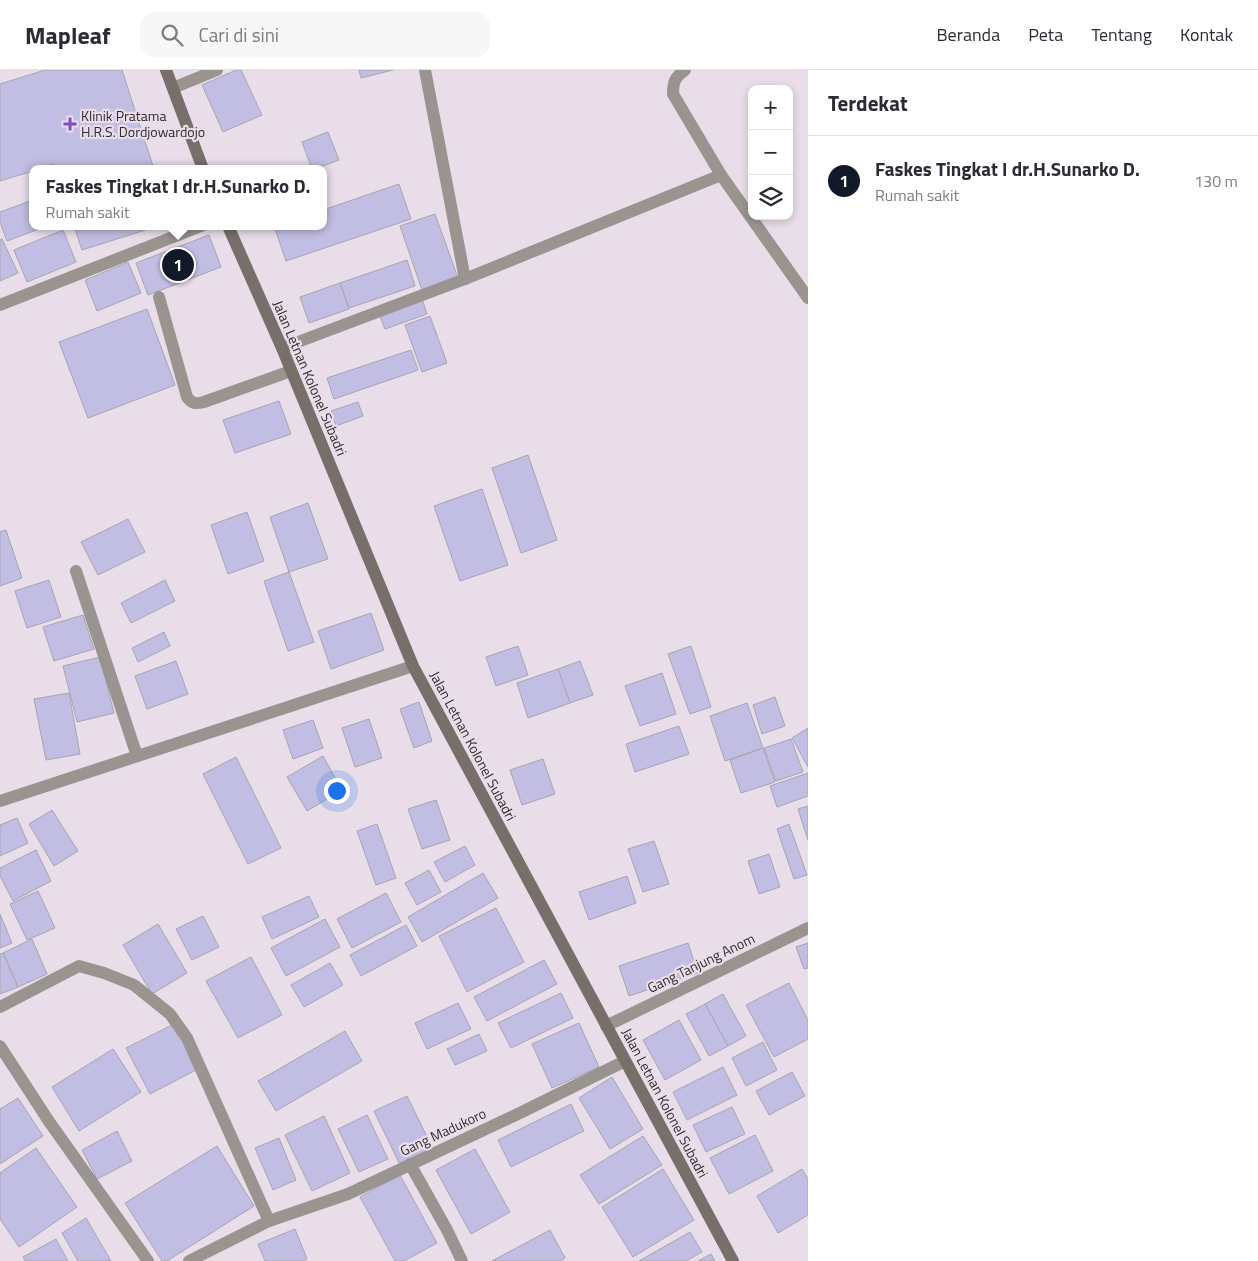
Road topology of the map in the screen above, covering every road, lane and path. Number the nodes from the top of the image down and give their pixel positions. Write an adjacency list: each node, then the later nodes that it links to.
1 (166, 70): 5 (main road)
2 (217, 70): 5 (street)
3 (425, 70): 10 (street)
4 (685, 70): 7 (street)
5 (172, 88): 6 (main road)
6 (201, 165)
7 (721, 175): 10 (street); 12 (street)
8 (191, 230): 13 (street)
9 (230, 230): 14 (main road, Jalan Letnan Kolonel Subadri)
10 (465, 279): 14 (street)
11 (159, 298): 15 (street)
12 (808, 298)
13 (0, 305)
14 (282, 348): 15 (main road, Jalan Letnan Kolonel Subadri)
15 (291, 371): 17 (main road, Jalan Letnan Kolonel Subadri)
16 (76, 571): 18 (street)
17 (413, 666): 18 (street); 22 (main road, Jalan Letnan Kolonel Subadri)
18 (137, 756): 19 (street)
19 (0, 801)
20 (808, 928): 22 (street, Gang Tanjung Anom)
21 (0, 1007): 26 (street)
22 (606, 1026): 24 (main road, Jalan Letnan Kolonel Subadri)
23 (0, 1046): 27 (street)
24 (625, 1061): 25 (street, Gang Madukoro); 30 (main road, Jalan Letnan Kolonel Subadri)
25 (410, 1164): 26 (street, Gang Madukoro); 29 (street)
26 (269, 1220): 28 (street, Gang Madukoro)
27 (148, 1261)
28 (189, 1261)
29 (462, 1261)
30 (733, 1261)

